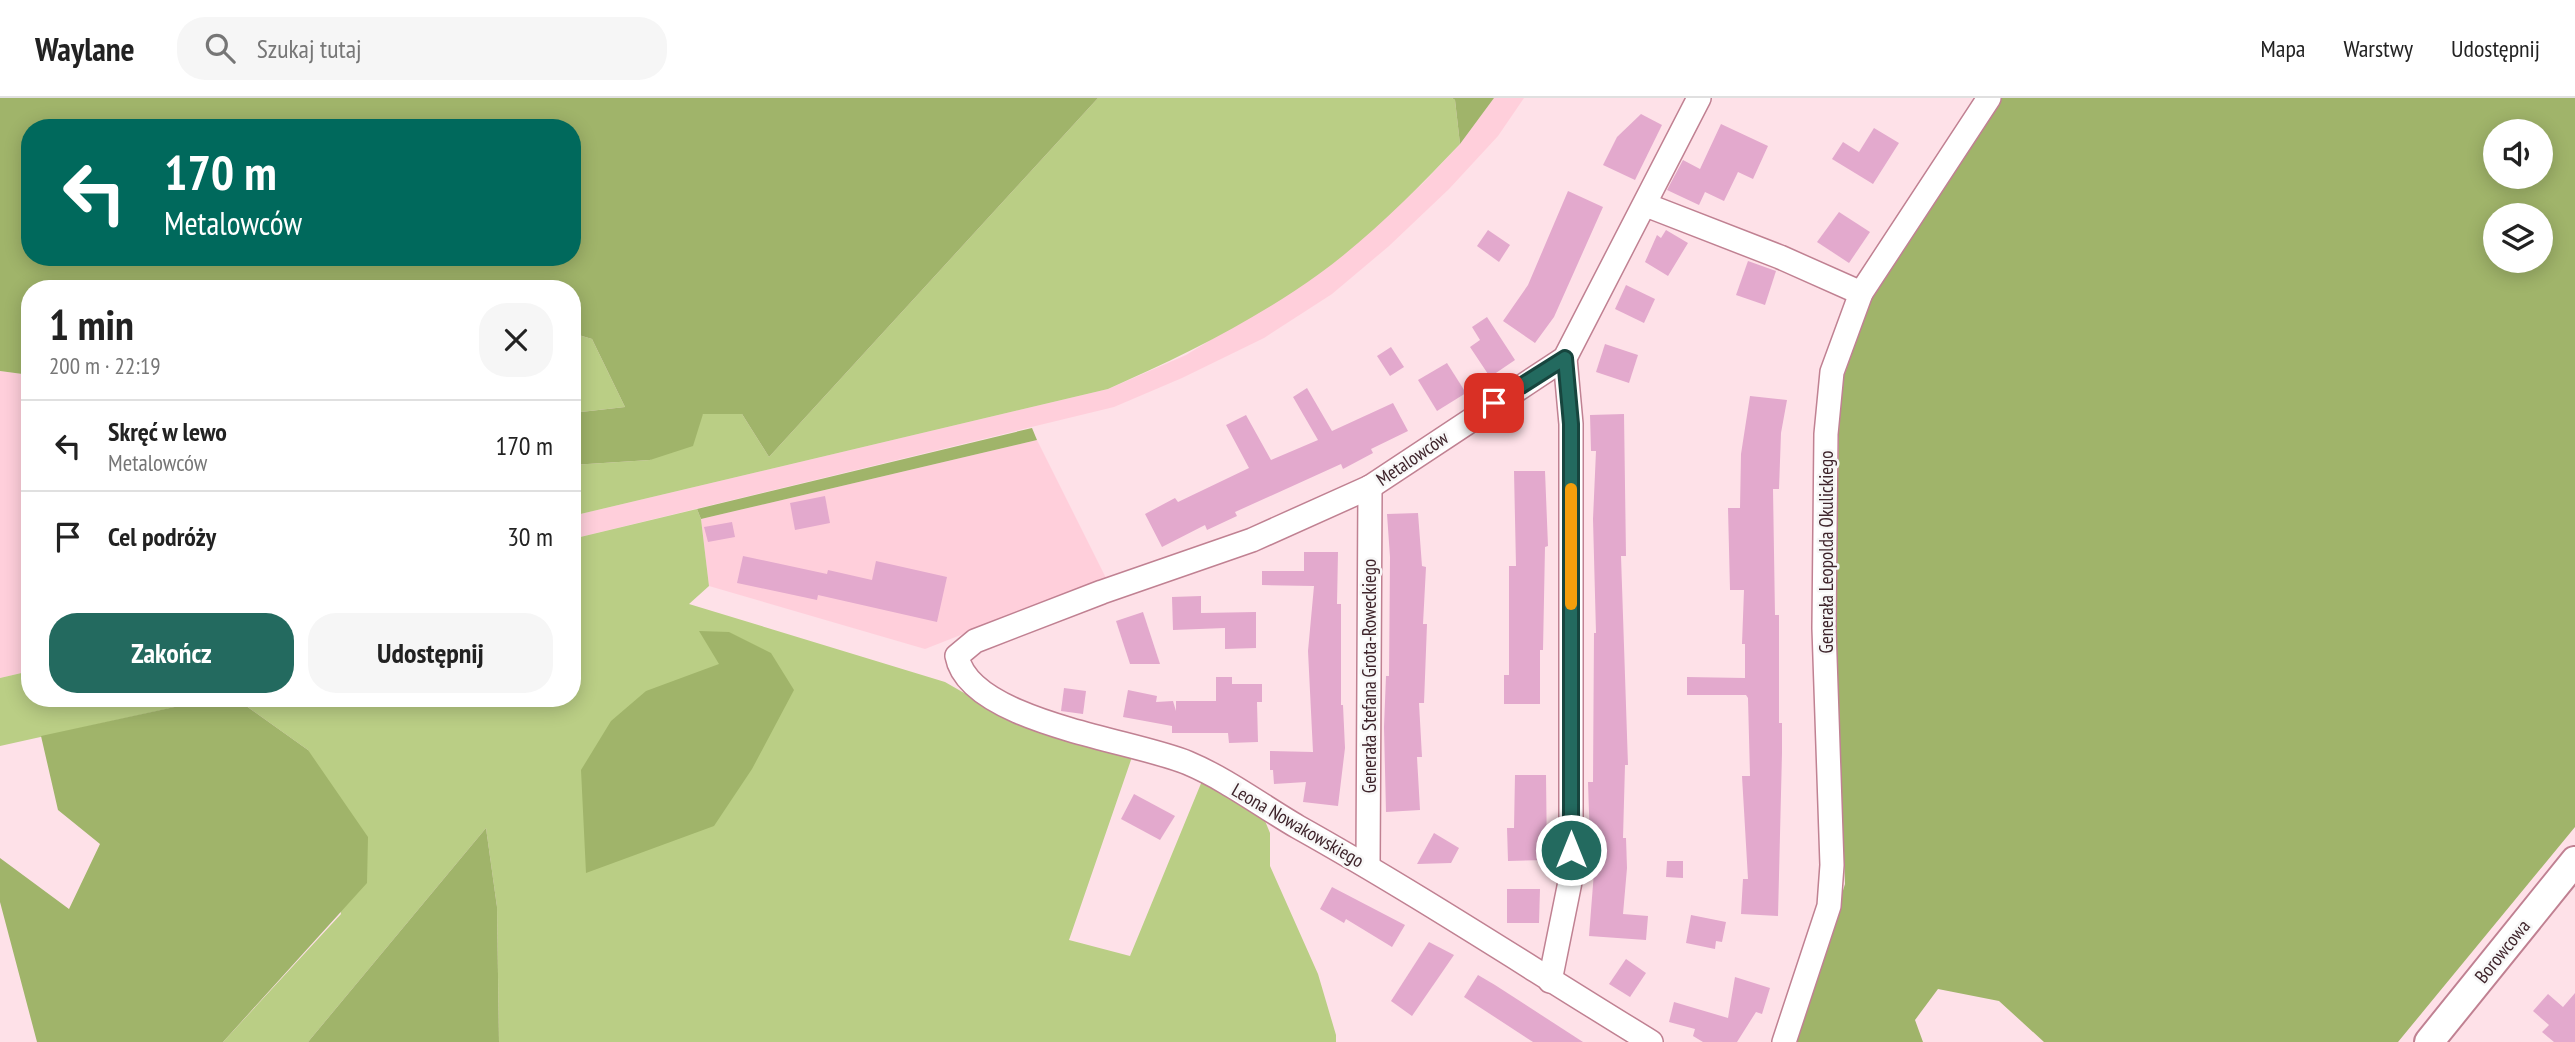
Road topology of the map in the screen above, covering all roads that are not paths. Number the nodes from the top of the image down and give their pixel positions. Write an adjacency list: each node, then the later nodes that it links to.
1 (1699, 98): 3 (street, Metalowców)
2 (1989, 98): 4 (street, Generała Leopolda Okulickiego)
3 (1646, 205): 4 (street); 5 (street, Metalowców)
4 (1861, 293): 12 (street, Generała Leopolda Okulickiego)
5 (1565, 358): 6 (street, Metalowców); 10 (street)
6 (1370, 486): 7 (street, Metalowców); 9 (street, Generała Stefana Grota-Roweckiego)
7 (975, 641): 9 (street, Leona Nowakowskiego)
8 (2575, 860): 13 (street, Borowcowa)
9 (1368, 865): 10 (street, Leona Nowakowskiego)
10 (1550, 981): 11 (street, Leona Nowakowskiego)
11 (1651, 1042)
12 (1784, 1042)
13 (2429, 1042)

